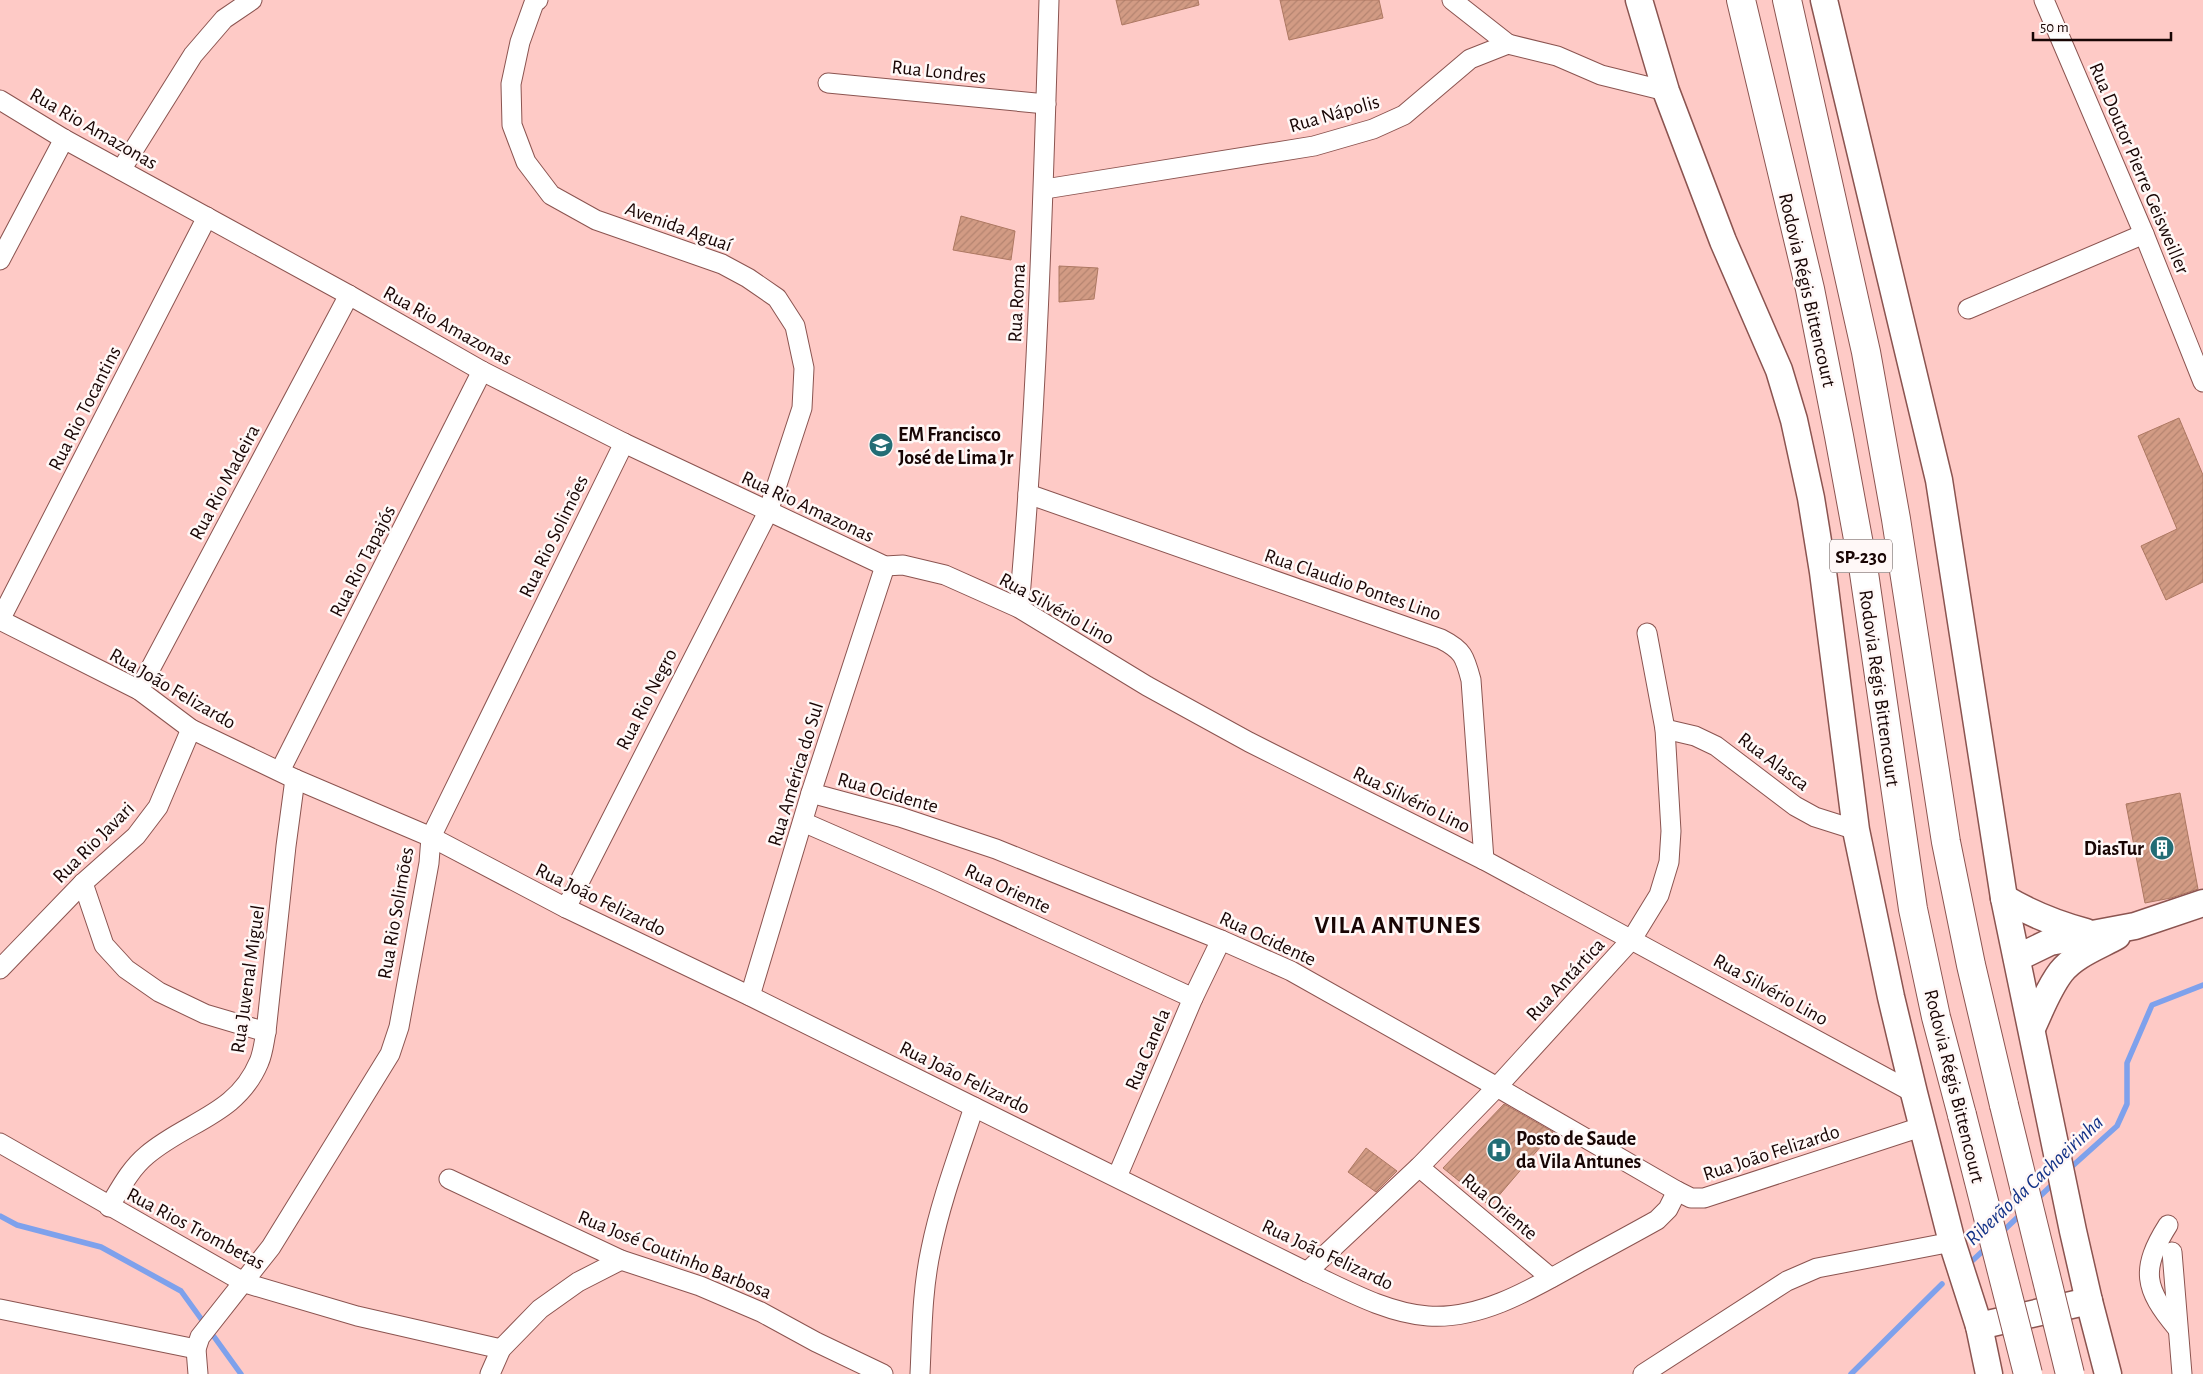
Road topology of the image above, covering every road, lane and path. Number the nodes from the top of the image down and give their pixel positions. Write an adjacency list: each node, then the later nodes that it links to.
1 (252, 0): 16 (street)
2 (1049, 0): 14 (street, Rua Roma)
3 (1452, 0): 10 (street)
4 (1639, 0): 12 (street)
5 (1741, 0): 84 (highway, Rodovia Régis Bittencourt / SP-230, bridge)
6 (1787, 0): 85 (highway, Rodovia Régis Bittencourt / SP-230, bridge)
7 (1824, 0): 42 (street)
8 (2044, 0): 19 (street, Rua Doutor Pierre Geisweiller)
9 (533, 1): 27 (street, Avenida Aguaí)
10 (1508, 44): 12 (street); 17 (street, Rua Nápolis)
11 (828, 83): 14 (street, Rua Londres)
12 (1666, 91): 38 (street)
13 (1, 97): 15 (street, Rua Rio Amazonas)
14 (1046, 104): 17 (street, Rua Roma)
15 (64, 139): 16 (street, Rua Rio Amazonas); 20 (street)
16 (121, 170): 18 (street, Rua Rio Amazonas)
17 (1045, 189): 26 (street, Rua Roma)
18 (207, 217): 21 (street, Rua Rio Amazonas); 30 (street, Rua Rio Tocantins)
19 (2144, 234): 22 (street); 24 (street, Rua Doutor Pierre Geisweiller)
20 (0, 260)
21 (349, 295): 23 (street, Rua Rio Amazonas); 32 (street, Rua Rio Madeira)
22 (1968, 309)
23 (482, 371): 25 (street, Rua Rio Amazonas); 35 (street, Rua Rio Tapajós)
24 (2203, 382)
25 (624, 443): 27 (street, Rua Rio Amazonas); 39 (street, Rua Rio Solimões)
26 (1028, 494): 29 (street, Rua Roma); 40 (street, Rua Claudio Pontes Lino)
27 (768, 512): 28 (street, Rua Rio Amazonas); 44 (street, Rua Rio Negro)
28 (885, 566): 29 (street, Rua Silvério Lino); 36 (street, Rua América do Sul)
29 (1020, 608): 40 (street, Rua Silvério Lino)
30 (0, 620): 32 (street, Rua João Felizardo)
31 (1647, 634): 34 (street, Rua Antártica)
32 (139, 690): 33 (street, Rua João Felizardo)
33 (191, 729): 35 (street, Rua João Felizardo); 41 (street, Rua Rio Javari)
34 (1665, 729): 38 (street, Rua Alasca); 47 (street, Rua Antártica)
35 (287, 775): 39 (street, Rua João Felizardo); 54 (street, Rua Juvenal Miguel)
36 (811, 793): 37 (street, Rua América do Sul); 48 (street, Rua Ocidente)
37 (803, 822): 51 (street, Rua América do Sul); 52 (street, Rua Oriente)
38 (1856, 830): 56 (street)
39 (431, 837): 44 (street, Rua João Felizardo); 71 (street, Rua Rio Solimões)
40 (1484, 860): 47 (street, Rua Silvério Lino)
41 (83, 883): 50 (street, Rua Rio Javari); 54 (street)
42 (2004, 898): 46 (street); 49 (street)
43 (2203, 903): 45 (street)
44 (566, 908): 51 (street, Rua João Felizardo)
45 (2135, 926): 46 (street); 53 (street)
46 (2092, 934): 49 (street)
47 (1632, 939): 55 (street, Rua Antártica); 56 (street, Rua Silvério Lino)
48 (1221, 940): 52 (street, Rua Canela); 55 (street, Rua Ocidente)
49 (2017, 958): 53 (street)
50 (0, 969)
51 (750, 996): 57 (street, Rua João Felizardo)
52 (1193, 998): 61 (street, Rua Canela)
53 (2032, 1028): 72 (street)
54 (266, 1032): 64 (street, Rua Juvenal Miguel)
55 (1497, 1087): 60 (street, Rua Antártica); 63 (street, Rua Ocidente)
56 (1914, 1093): 58 (street)
57 (974, 1106): 61 (street, Rua João Felizardo); 81 (street)
58 (1924, 1126): 63 (street, Rua João Felizardo); 66 (street)
59 (0, 1143): 64 (street, Rua Rios Trombetas)
60 (1419, 1167): 69 (street, Rua Antártica); 70 (street, Rua Oriente)
61 (1116, 1176): 69 (street, Rua João Felizardo)
62 (449, 1179): 68 (street, Rua José Coutinho Barbosa)
63 (1677, 1191): 70 (street, Rua João Felizardo)
64 (109, 1207): 71 (street, Rua Rios Trombetas)
65 (2168, 1225): 75 (street)
66 (1952, 1242): 74 (street); 82 (street)
67 (2172, 1252): 75 (street)
68 (621, 1260): 77 (street); 80 (street, Rua José Coutinho Barbosa)
69 (1307, 1272): 70 (street, Rua João Felizardo)
70 (1551, 1278)
71 (245, 1283): 76 (street, Rua Rio Solimões); 77 (street, Rua Rios Trombetas)
72 (2088, 1301): 74 (street); 86 (street)
73 (0, 1309): 76 (street)
74 (1979, 1326): 83 (street)
75 (2178, 1328): 87 (street)
76 (198, 1343): 78 (street)
77 (501, 1349): 79 (street)
78 (198, 1374)
79 (490, 1374)
80 (883, 1374)
81 (920, 1374)
82 (1643, 1374)
83 (1989, 1374)
84 (2028, 1374)
85 (2070, 1374)
86 (2108, 1374)
87 (2182, 1374)

